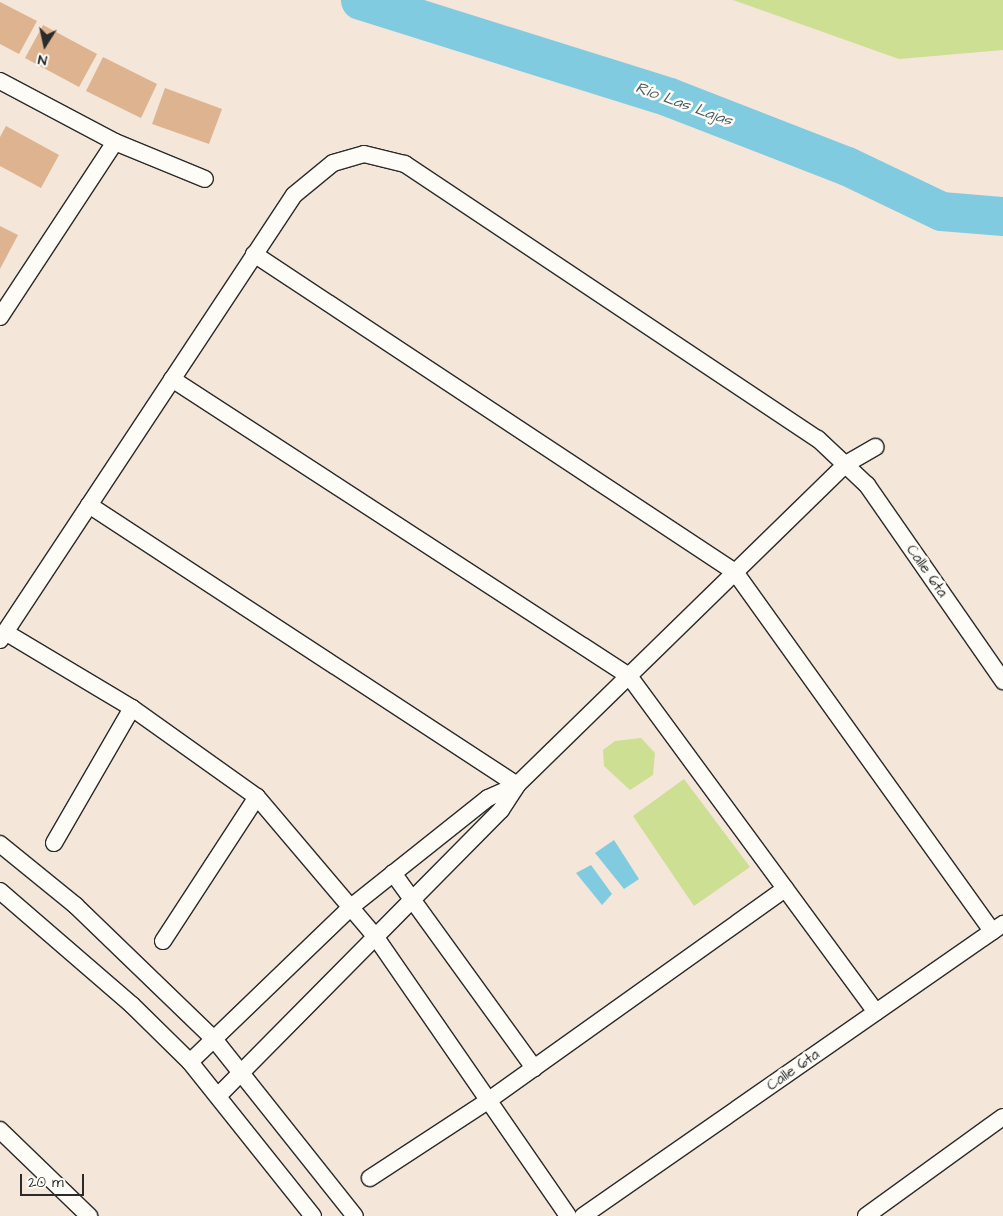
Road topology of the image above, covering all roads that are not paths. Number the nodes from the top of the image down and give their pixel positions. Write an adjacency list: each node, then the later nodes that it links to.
1 (0, 81): 2 (street)
2 (114, 142): 3 (street); 5 (street)
3 (205, 179)
4 (254, 254): 6 (street, Calle 6ta); 8 (street, Calle 6ta); 10 (street)
5 (1, 312)
6 (172, 378): 9 (street, Calle 6ta); 12 (street)
7 (876, 447): 8 (street)
8 (846, 464): 10 (street); 13 (street, Calle 6ta)
9 (88, 506): 11 (street, Calle 6ta); 15 (street)
10 (734, 572): 12 (street); 24 (street)
11 (3, 636): 14 (street)
12 (629, 676): 15 (street); 20 (street)
13 (1003, 681)
14 (132, 708): 16 (street); 17 (street)
15 (517, 785): 19 (street); 22 (street)
16 (257, 797): 23 (street); 26 (street)
17 (54, 842)
18 (0, 844): 28 (street)
19 (393, 873): 22 (street); 23 (street)
20 (785, 889): 27 (street); 30 (street)
21 (0, 891): 29 (street)
22 (412, 899): 25 (street); 30 (street)
23 (351, 906): 25 (street); 28 (street)
24 (998, 928): 27 (street, Calle 6ta)
25 (374, 936): 31 (street); 33 (street)
26 (162, 941)
27 (876, 1012): 41 (street, Calle 6ta)
28 (214, 1040): 29 (street); 31 (street)
29 (190, 1062): 32 (street)
30 (534, 1068): 33 (street)
31 (242, 1072): 32 (street); 39 (street)
32 (220, 1095): 38 (street)
33 (489, 1100): 36 (street); 40 (street)
34 (1003, 1116): 42 (street)
35 (0, 1130): 37 (street)
36 (370, 1178)
37 (89, 1216)
38 (313, 1216)
39 (355, 1216)
40 (568, 1216)
41 (583, 1216)
42 (866, 1216)

